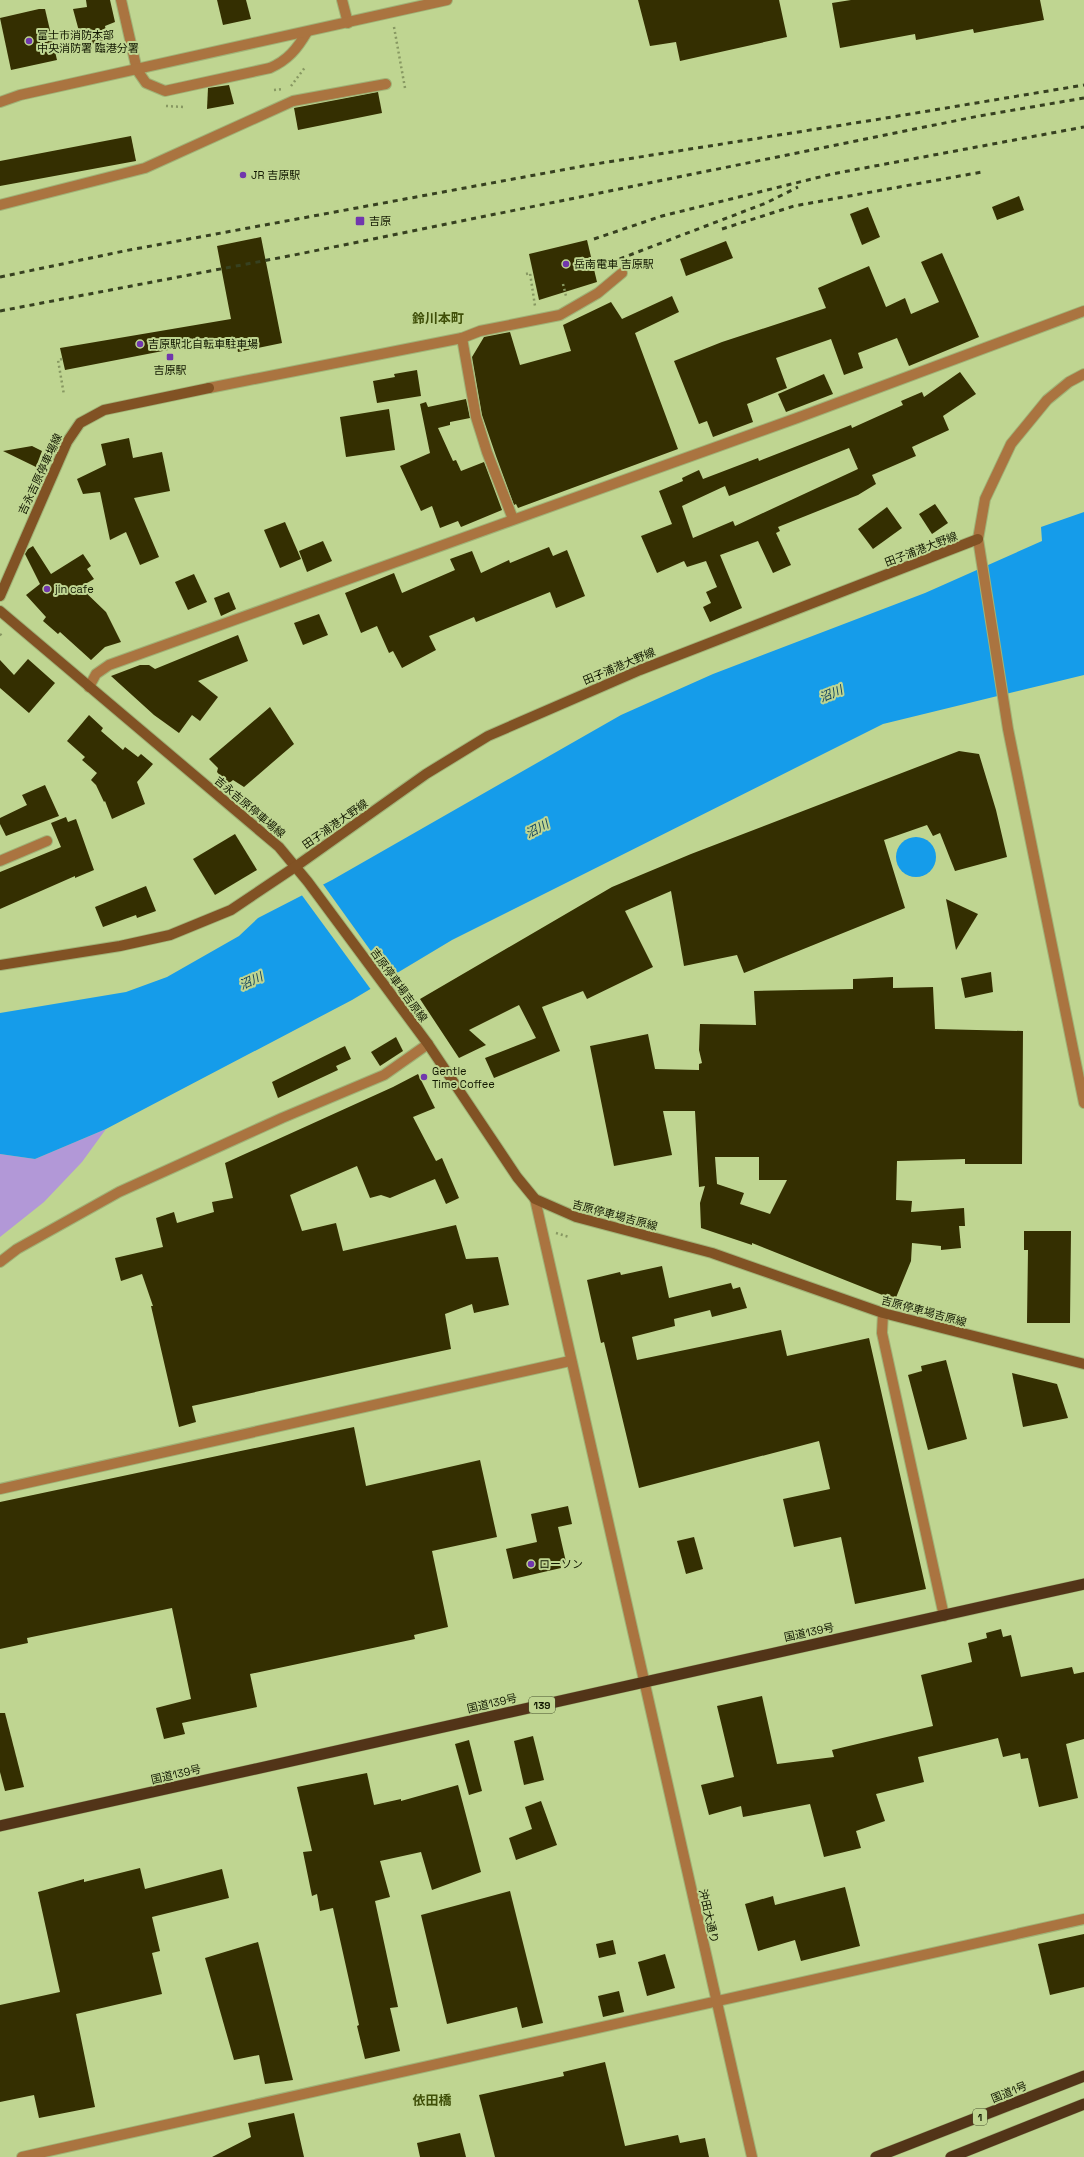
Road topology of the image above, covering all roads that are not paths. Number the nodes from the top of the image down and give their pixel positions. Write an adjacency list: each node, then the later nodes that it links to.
1 (122, 0): 6 (street)
2 (342, 0): 4 (street)
3 (447, 0): 4 (street)
4 (348, 23): 5 (street)
5 (308, 32): 6 (street); 6 (street)
6 (137, 70): 8 (street)
7 (386, 84): 9 (street)
8 (0, 102)
9 (0, 205)
10 (622, 273): 12 (street)
11 (1084, 311): 15 (street)
12 (462, 338): 14 (street); 15 (street)
13 (1084, 374): 16 (street)
14 (209, 388): 17 (main road, 吉永吉原停車場線)
15 (513, 519): 19 (street)
16 (978, 539): 22 (main road, 田子浦港大野線); 25 (street)
17 (0, 596)
18 (0, 611): 19 (main road, 吉永吉原停車場線)
19 (89, 687): 22 (main road, 吉永吉原停車場線)
20 (47, 841): 21 (street)
21 (0, 861)
22 (295, 867): 23 (main road); 24 (main road, 吉原停車場吉原線)
23 (0, 965)
24 (428, 1044): 26 (main road, 吉原停車場吉原線); 27 (street)
25 (1084, 1103)
26 (534, 1199): 28 (main road, 吉原停車場吉原線); 29 (street, 沖田大通り)
27 (0, 1262)
28 (883, 1313): 30 (main road, 吉原停車場吉原線); 33 (street)
29 (570, 1361): 31 (street); 34 (street, 沖田大通り)
30 (1084, 1364)
31 (0, 1489)
32 (1084, 1584): 33 (highway, 国道139号 / 139)
33 (944, 1616): 34 (highway, 国道139号 / 139)
34 (642, 1681): 35 (highway, 国道139号 / 139); 37 (street, 沖田大通り)
35 (0, 1826)
36 (1084, 1919): 37 (street)
37 (717, 2002): 40 (street); 41 (street, 沖田大通り)
38 (1084, 2076): 42 (highway, 国道1号 / 1)
39 (1084, 2104): 43 (highway, 1)
40 (22, 2157)
41 (752, 2157)
42 (876, 2157)
43 (951, 2157)

